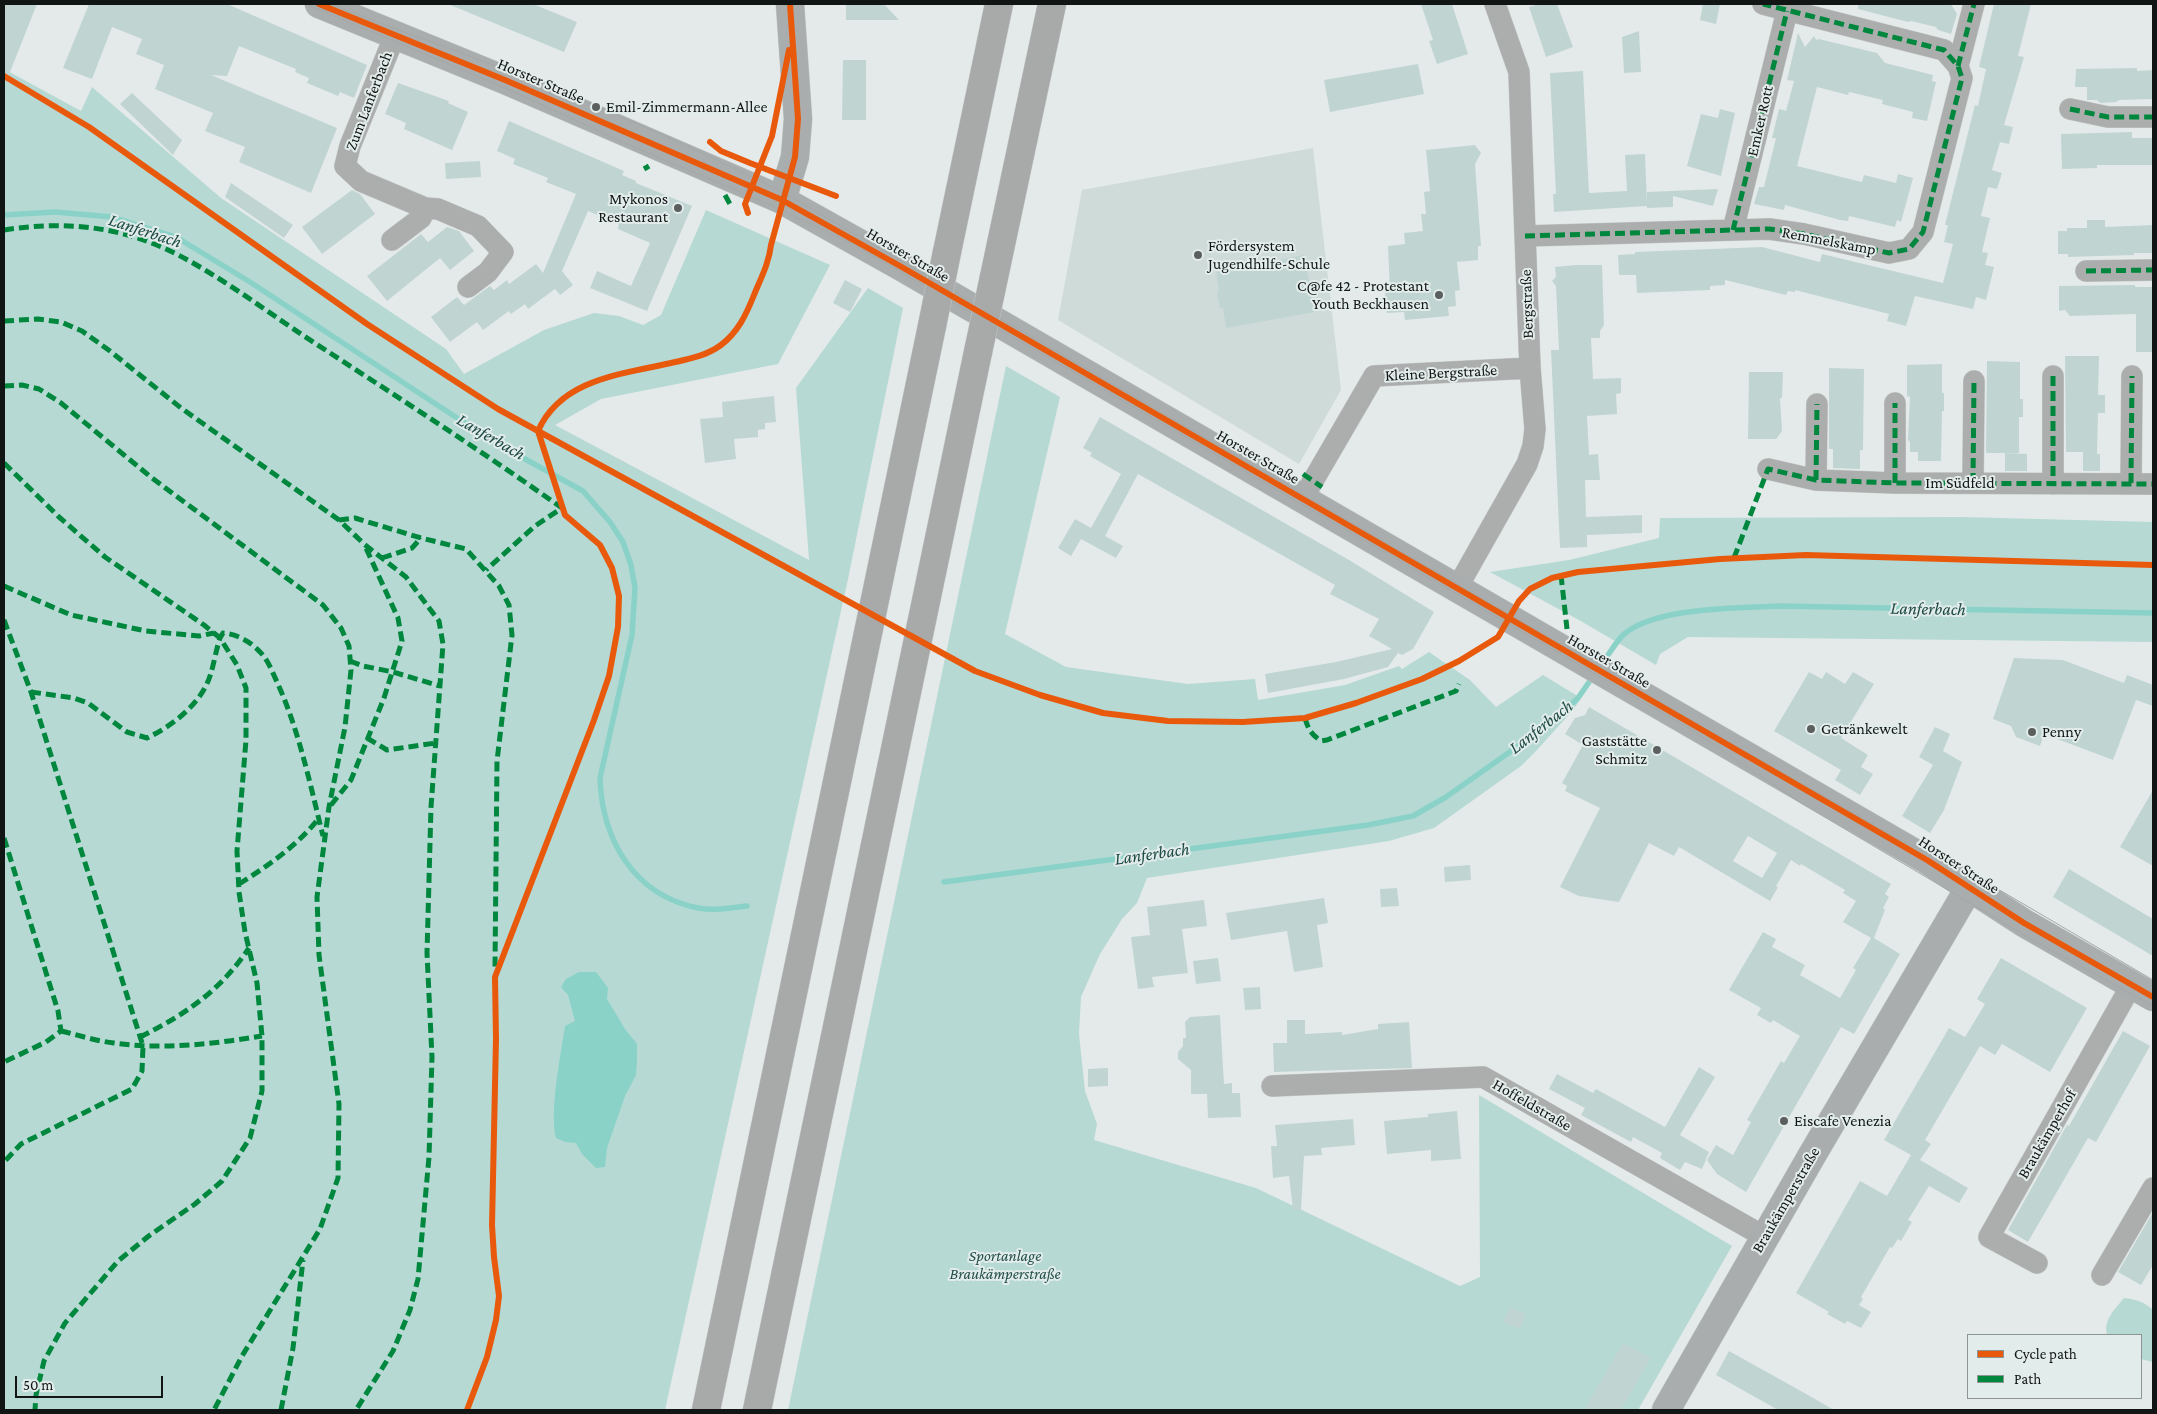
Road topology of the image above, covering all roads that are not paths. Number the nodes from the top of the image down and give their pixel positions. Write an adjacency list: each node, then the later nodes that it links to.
1 (318, 4): 9 (main road, Horster Straße)
2 (790, 4): 13 (main road)
3 (999, 4): 43 (highway, bridge)
4 (1052, 4): 44 (highway, bridge)
5 (1495, 4): 16 (street, Bergstraße)
6 (1763, 4): 8 (street)
7 (1974, 4): 10 (street, Remmelskamp)
8 (1787, 11): 10 (street); 15 (street, Emker Rott)
9 (395, 35): 13 (main road, Horster Straße); 14 (street, Zum Lanferbach)
10 (1958, 66): 15 (street, Remmelskamp)
11 (2070, 109): 12 (street)
12 (2153, 117)
13 (782, 200): 34 (main road, Horster Straße)
14 (424, 208): 17 (street); 20 (street, Zum Lanferbach)
15 (1733, 230): 16 (street, Remmelskamp)
16 (1525, 236): 21 (street, Bergstraße)
17 (392, 240)
18 (2153, 270): 19 (street)
19 (2086, 271)
20 (468, 287)
21 (1530, 368): 34 (street, Kleine Bergstraße); 35 (street, Bergstraße)
22 (2053, 376): 32 (street)
23 (2132, 376): 31 (street)
24 (1974, 381): 30 (street)
25 (1895, 403): 29 (street)
26 (1817, 404): 28 (street)
27 (1768, 470): 28 (street, Im Südfeld)
28 (1816, 480): 29 (street, Im Südfeld)
29 (1895, 482): 30 (street, Im Südfeld)
30 (1973, 483): 32 (street, Im Südfeld)
31 (2131, 483): 32 (street, Im Südfeld); 33 (street, Im Südfeld)
32 (2054, 484)
33 (2153, 484)
34 (1302, 498): 35 (main road, Horster Straße)
35 (1457, 588): 36 (main road, Horster Straße)
36 (1969, 888): 37 (main road, Horster Straße); 40 (main road, Braukämperstraße)
37 (2143, 991): 41 (street, Braukämperhof)
38 (1272, 1086): 40 (street, Hoffeldstraße)
39 (2153, 1188): 42 (street)
40 (1765, 1237): 45 (main road, Braukämperstraße)
41 (2037, 1263)
42 (2102, 1275)
43 (706, 1410)
44 (758, 1410)
45 (1668, 1410)

